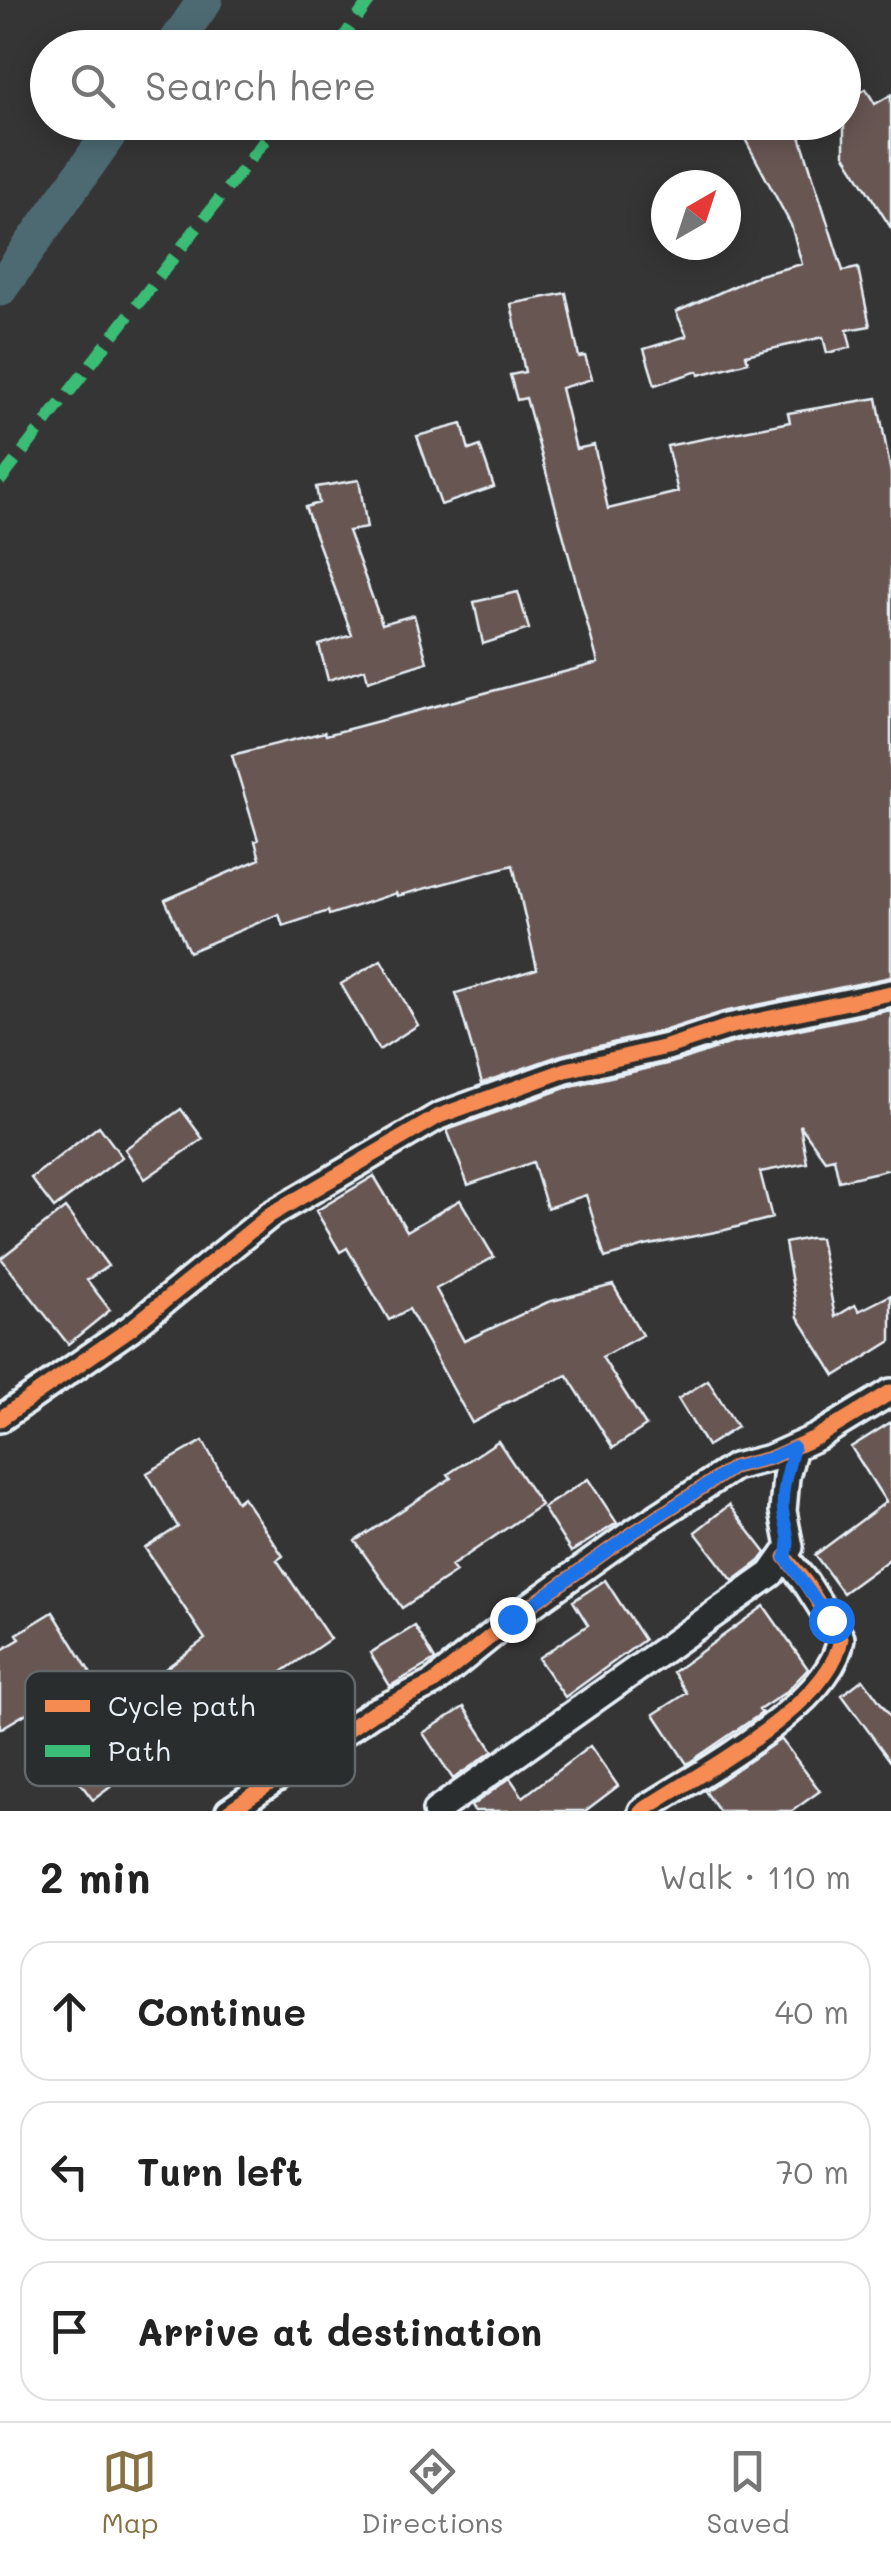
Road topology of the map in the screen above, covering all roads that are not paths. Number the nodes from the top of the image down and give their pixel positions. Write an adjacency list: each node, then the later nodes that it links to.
1 (891, 993): 3 (street)
2 (891, 1392): 4 (street)
3 (0, 1418)
4 (794, 1447): 5 (street); 6 (street)
5 (785, 1558): 9 (street); 10 (street)
6 (355, 1725)
7 (265, 1786): 8 (street)
8 (229, 1811)
9 (436, 1811)
10 (642, 1811)

